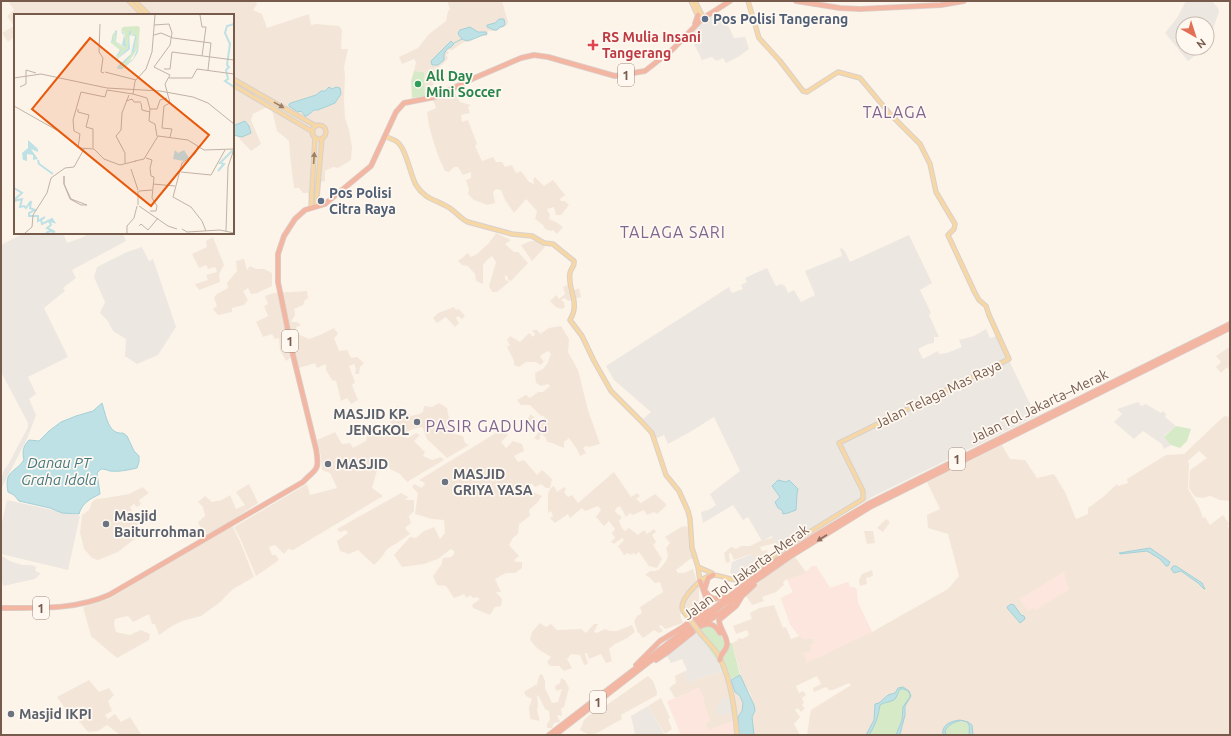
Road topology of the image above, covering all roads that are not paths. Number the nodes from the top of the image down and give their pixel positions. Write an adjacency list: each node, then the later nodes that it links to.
1 (129, 1): 9 (main road)
2 (135, 1): 9 (main road)
3 (690, 1): 12 (main road)
4 (695, 1): 12 (main road)
5 (730, 1): 12 (highway)
6 (748, 1): 33 (main road, Jalan Telaga Mas Raya)
7 (796, 1): 8 (highway)
8 (964, 1)
9 (138, 7): 10 (main road); 11 (main road)
10 (142, 14)
11 (148, 14)
12 (700, 16): 14 (highway, 1)
13 (234, 80): 16 (main road)
14 (465, 82): 20 (highway, 1); 27 (highway, 1)
15 (234, 86): 17 (main road)
16 (256, 93): 17 (main road); 18 (main road, one-way to 18)
17 (253, 98): 19 (main road)
18 (316, 126): 19 (main road); 22 (main road)
19 (313, 132): 21 (main road)
20 (385, 136): 27 (highway, 1); 32 (main road)
21 (315, 137): 22 (main road); 23 (main road)
22 (322, 138): 24 (main road)
23 (315, 143): 24 (main road); 25 (main road, one-way to 23)
24 (322, 143): 26 (main road)
25 (312, 179): 26 (main road); 28 (main road)
26 (318, 179): 28 (main road)
27 (322, 204): 28 (highway, 1)
28 (314, 206): 38 (highway, 1)
29 (1230, 324): 37 (highway, Jalan Tol Jakarta–Merak / 1)
30 (1230, 328): 31 (highway, Jalan Tol Jakarta–Merak / 1, one-way to 31)
31 (791, 556): 35 (highway, Jalan Tol Jakarta–Merak / 1); 41 (highway)
32 (698, 570): 33 (main road, Jalan Telaga Mas Raya); 34 (main road); 34 (main road)
33 (713, 574): 34 (main road); 36 (highway)
34 (700, 580): 36 (highway); 40 (main road, bridge)
35 (752, 583): 39 (highway); 42 (highway, Jalan Tol Jakarta–Merak / 1)
36 (705, 590): 37 (highway); 43 (highway)
37 (729, 596): 43 (highway, Jalan Tol Jakarta–Merak / 1)
38 (1, 608)
39 (703, 624): 40 (highway); 42 (highway)
40 (717, 654): 41 (main road)
41 (720, 660): 46 (main road)
42 (642, 669): 45 (highway, Jalan Tol Jakarta–Merak / 1)
43 (626, 675): 44 (highway, Jalan Tol Jakarta–Merak / 1)
44 (549, 735)
45 (555, 735)
46 (737, 735)

